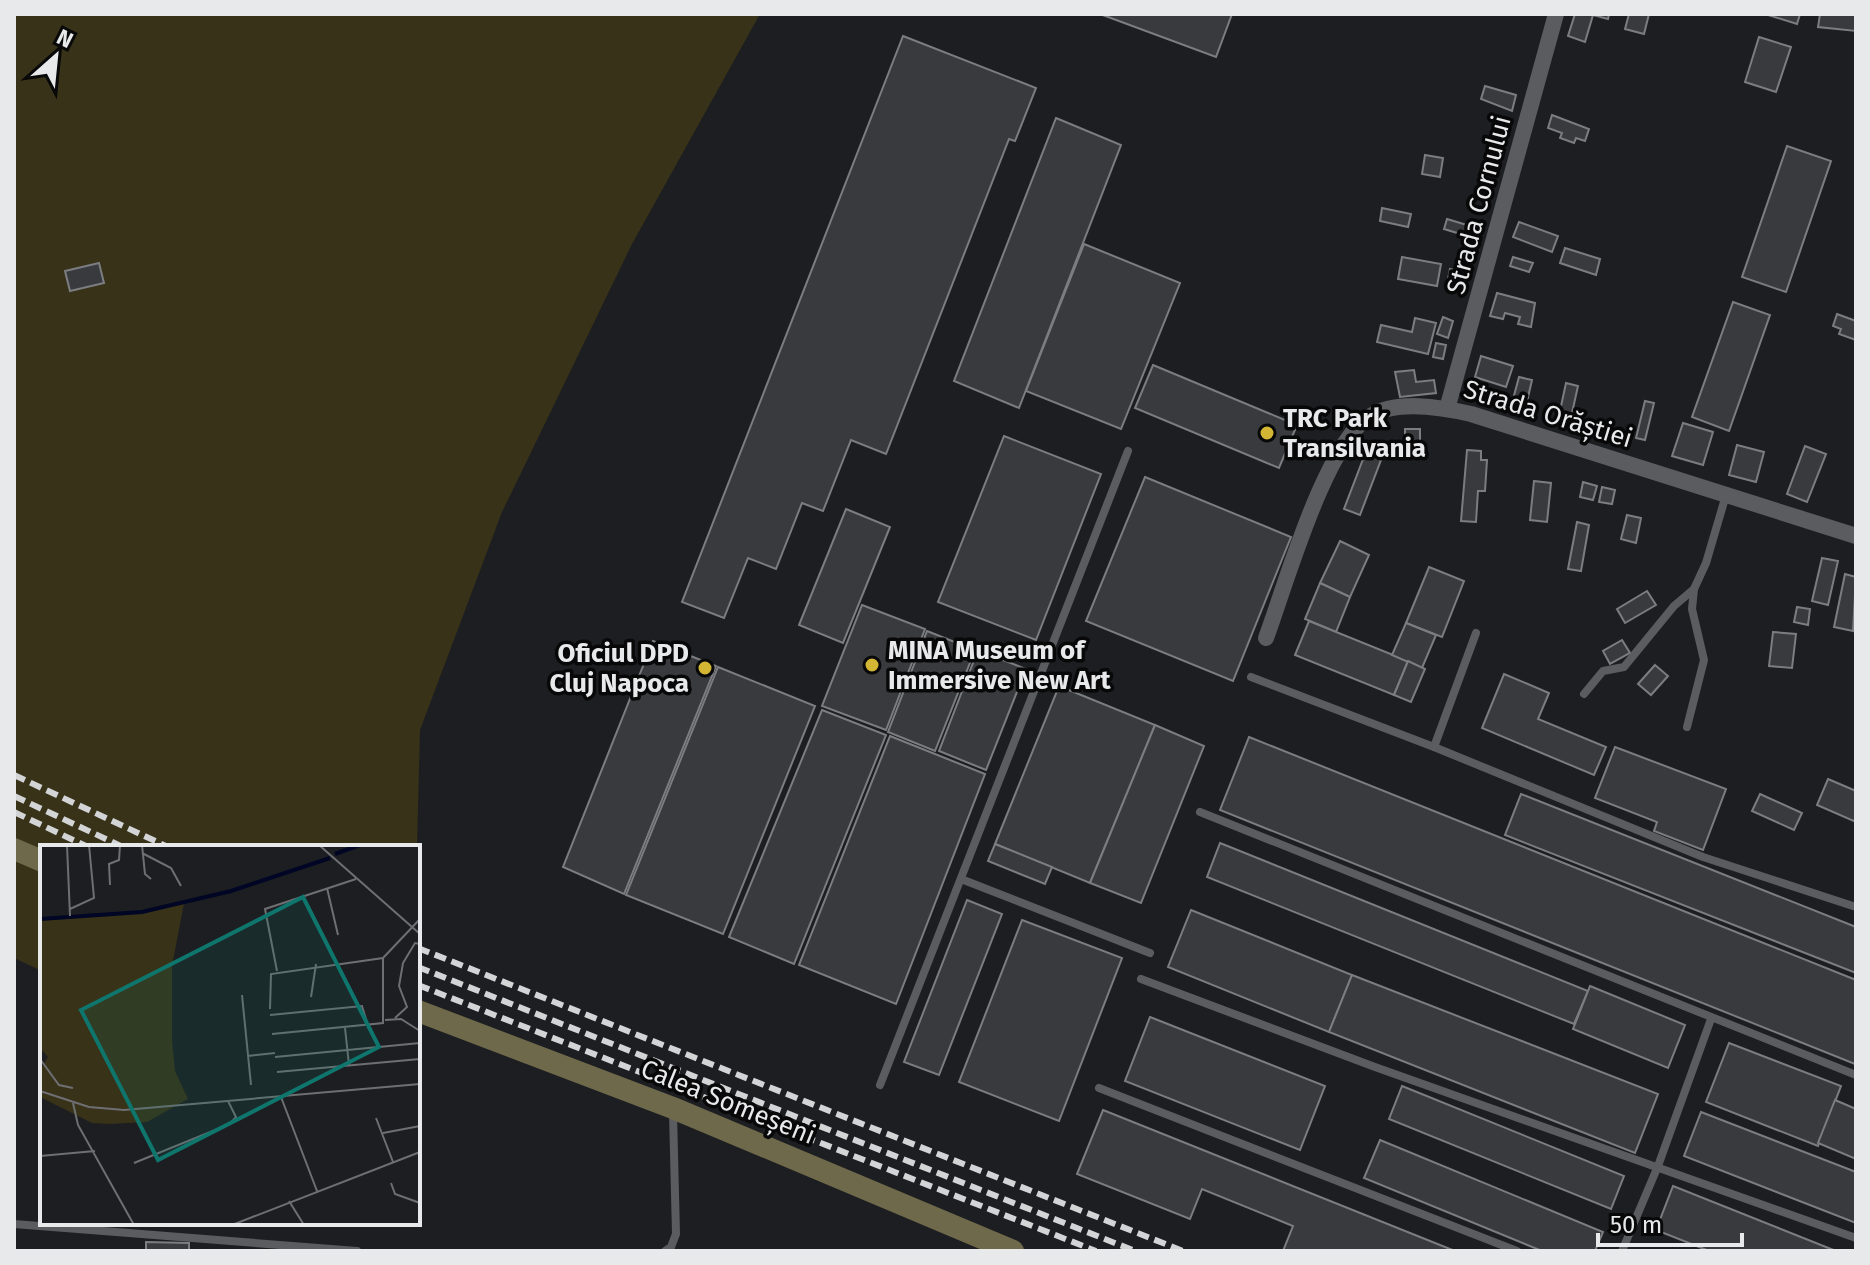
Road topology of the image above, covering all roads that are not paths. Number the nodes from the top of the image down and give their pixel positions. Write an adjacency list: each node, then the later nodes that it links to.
1 (1556, 14): 2 (street, Strada Cornului)
2 (1447, 409): 4 (street, Strada Orăștiei); 8 (street, Strada Orăștiei)
3 (1128, 451): 16 (lane)
4 (1727, 494): 5 (street, Strada Orăștiei); 6 (lane)
5 (1856, 536)
6 (1694, 589): 10 (lane); 11 (lane)
7 (1476, 633): 12 (lane)
8 (1266, 638)
9 (1251, 677): 12 (lane)
10 (1584, 694)
11 (1687, 727)
12 (1434, 747): 17 (lane)
13 (1200, 812): 21 (lane)
14 (14, 849): 15 (main road)
15 (40, 860)
16 (961, 879): 18 (lane); 23 (lane)
17 (1856, 907)
18 (1150, 953)
19 (1141, 979): 26 (lane)
20 (420, 1012): 25 (main road, Calea Someșeni)
21 (1711, 1019): 22 (lane); 26 (lane)
22 (1856, 1075)
23 (880, 1085)
24 (1099, 1088): 32 (lane)
25 (673, 1108): 30 (lane); 31 (main road, Calea Someșeni)
26 (1658, 1166): 28 (lane); 33 (lane)
27 (14, 1224): 29 (lane)
28 (1856, 1238)
29 (357, 1251)
30 (665, 1251)
31 (1013, 1251)
32 (1517, 1251)
33 (1622, 1251)

